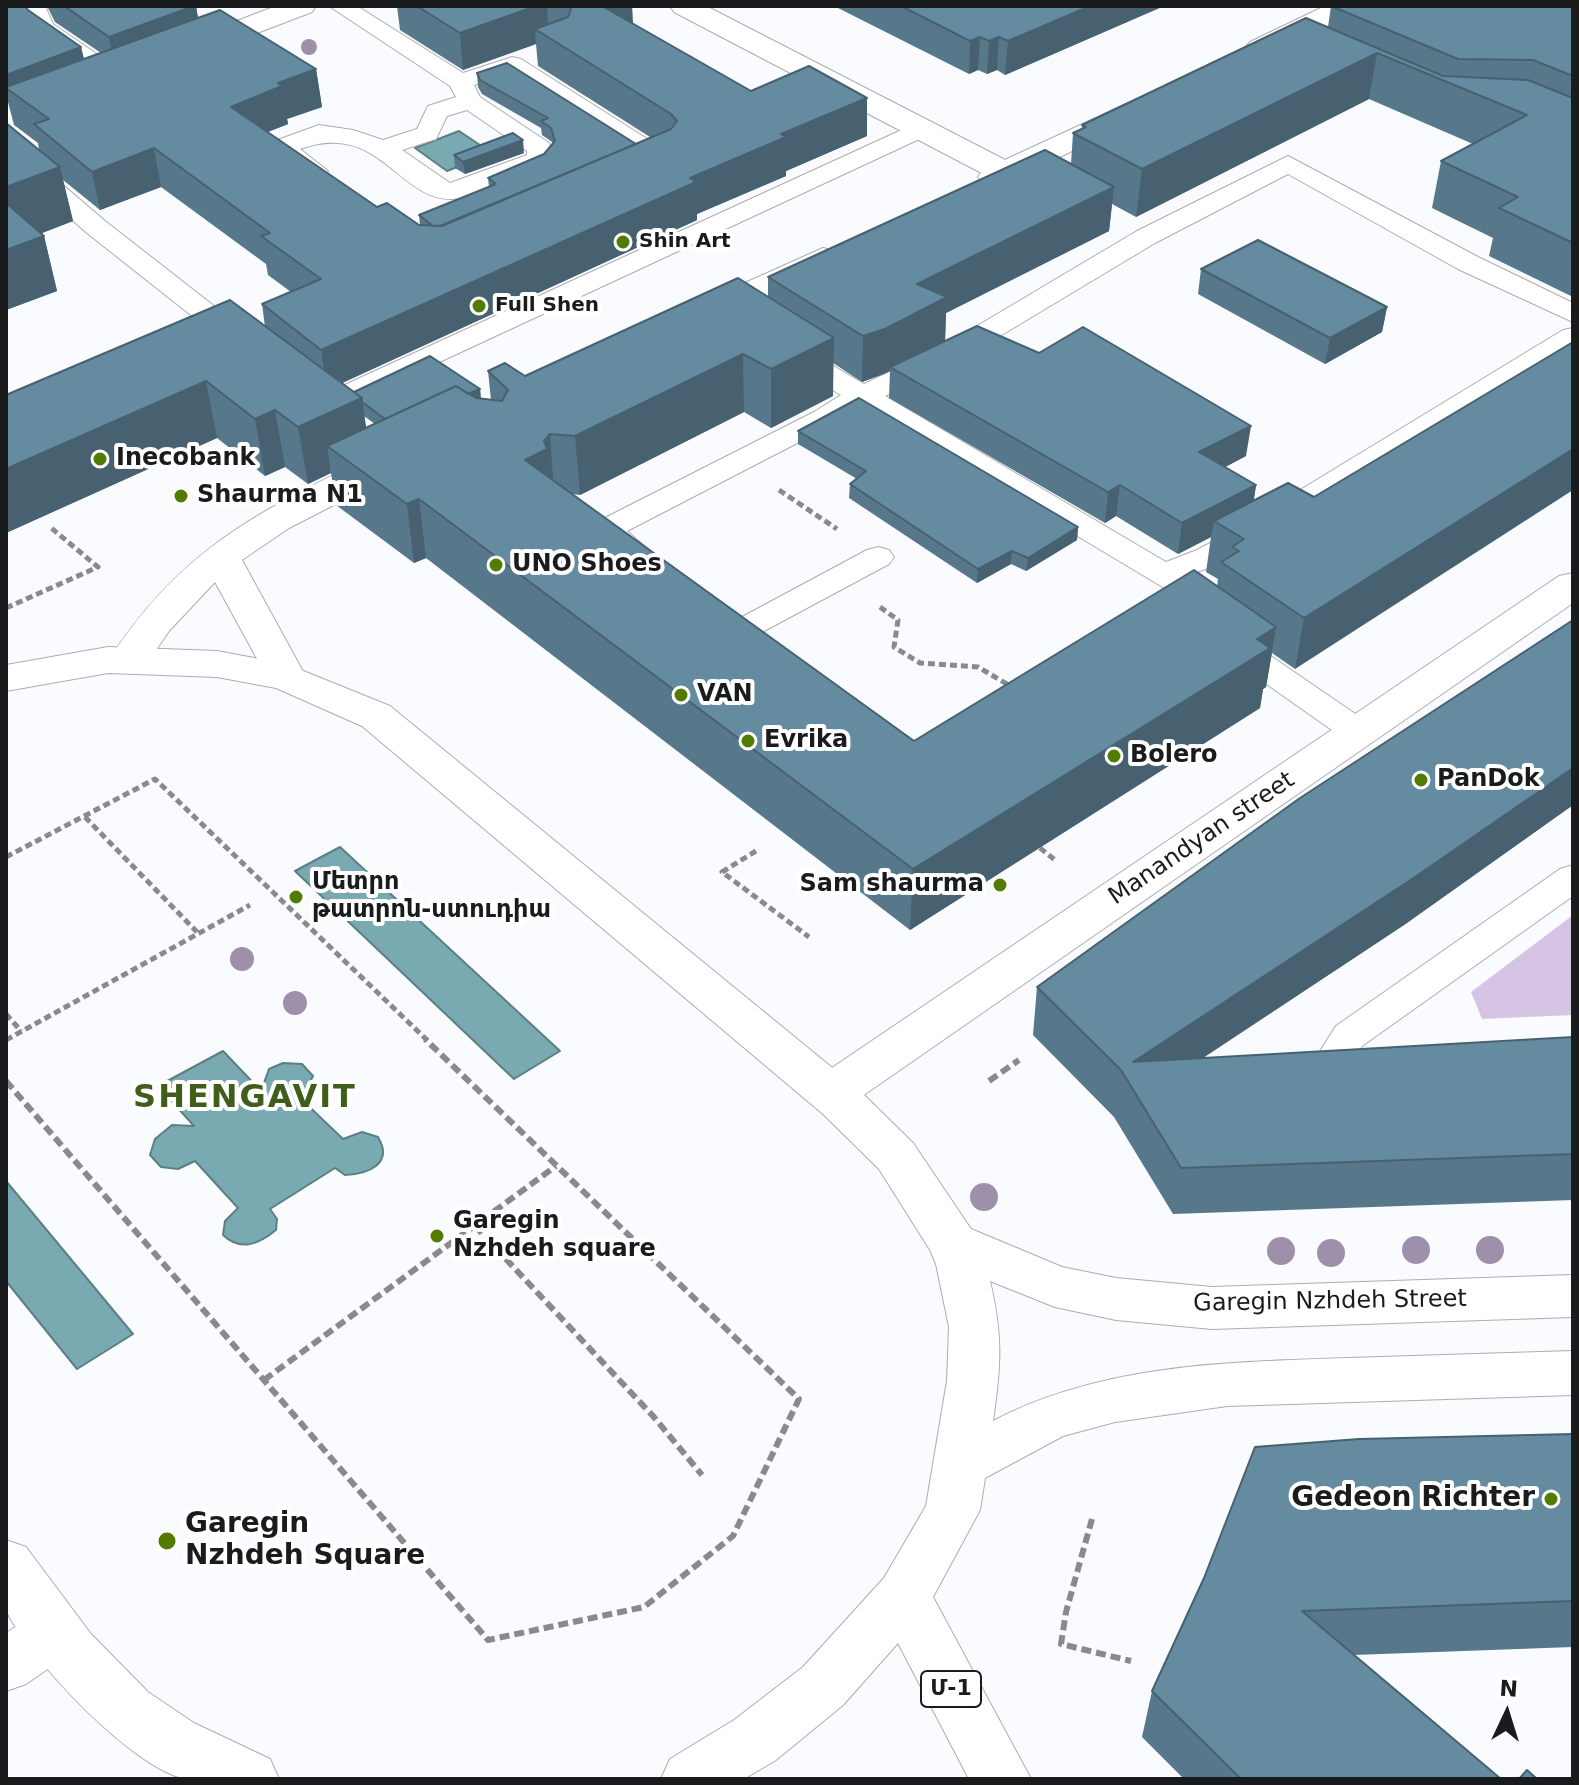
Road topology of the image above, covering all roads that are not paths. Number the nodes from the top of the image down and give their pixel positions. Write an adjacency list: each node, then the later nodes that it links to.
1 (33, 6): 9 (lane)
2 (302, 6): 6 (street)
3 (341, 6): 10 (lane)
4 (684, 6): 12 (street)
5 (1348, 6): 7 (street)
6 (172, 55)
7 (1232, 61)
8 (143, 66): 9 (street)
9 (101, 82)
10 (465, 92): 13 (lane); 13 (lane); 16 (lane)
11 (1147, 103): 15 (street)
12 (919, 130): 15 (street); 30 (lane)
13 (383, 148): 18 (lane)
14 (6, 149): 27 (lane)
15 (1004, 172): 17 (lane); 19 (street)
16 (619, 178)
17 (1042, 180)
18 (332, 184)
19 (962, 192)
20 (1120, 223): 21 (lane)
21 (1146, 237): 24 (lane); 29 (lane)
22 (847, 246): 23 (street)
23 (719, 307): 25 (street); 29 (lane)
24 (1573, 314)
25 (676, 327)
26 (1573, 336): 36 (lane)
27 (264, 358)
28 (300, 386): 30 (lane)
29 (859, 396): 35 (lane); 36 (lane)
30 (324, 405): 31 (lane)
31 (349, 423)
32 (394, 450): 33 (street)
33 (220, 555): 39 (street); 40 (street)
34 (878, 557): 38 (lane)
35 (667, 576)
36 (1167, 585): 42 (lane)
37 (1573, 585): 42 (street, Manandyan street)
38 (740, 631)
39 (129, 660): 40 (street); 41 (street)
40 (286, 677): 45 (street)
41 (6, 678)
42 (1358, 732): 45 (street, Manandyan street)
43 (1573, 878): 44 (lane)
44 (1407, 1068)
45 (831, 1093): 46 (street)
46 (953, 1243): 47 (street, Garegin Nzhdeh Street); 49 (street)
47 (1573, 1296)
48 (1573, 1373): 49 (street)
49 (961, 1464): 51 (street)
50 (6, 1565): 52 (street)
51 (904, 1596): 55 (street); 56 (street, Մ-1)
52 (54, 1633): 53 (street); 54 (street)
53 (6, 1665)
54 (249, 1779)
55 (691, 1779)
56 (1001, 1779)

